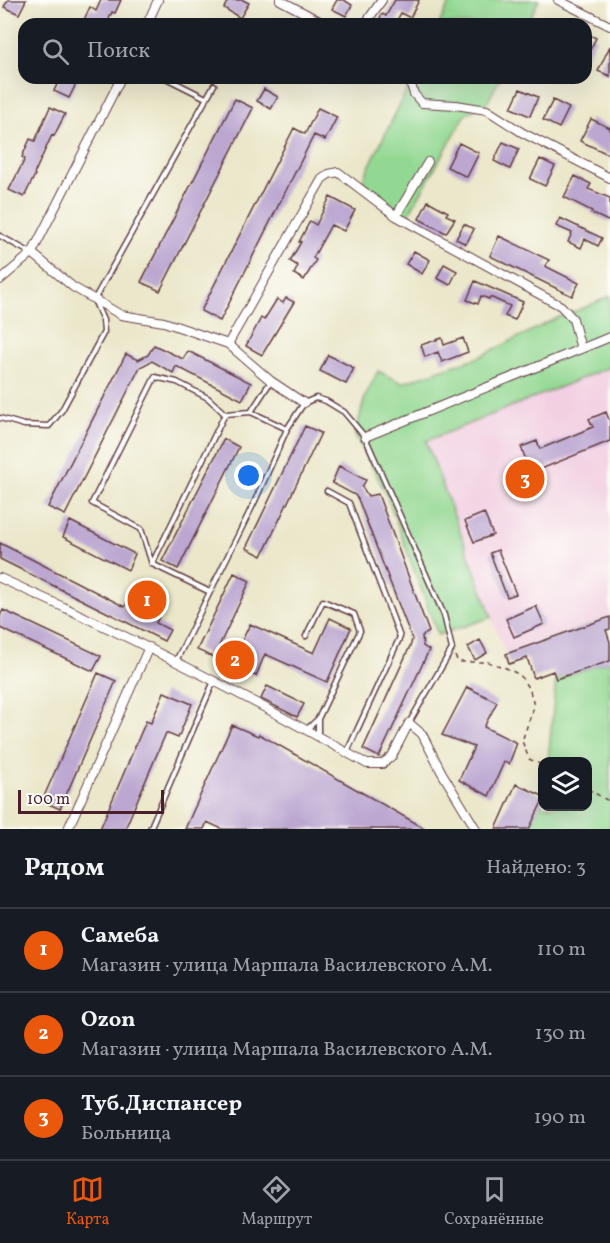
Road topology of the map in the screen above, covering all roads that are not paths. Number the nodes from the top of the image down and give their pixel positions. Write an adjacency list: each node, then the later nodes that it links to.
1 (158, 0): 5 (street)
2 (280, 0): 6 (street)
3 (382, 0): 7 (street)
4 (558, 0): 8 (street)
5 (150, 18)
6 (314, 18)
7 (369, 18)
8 (610, 26)
9 (118, 84): 18 (street)
10 (178, 84): 13 (lane)
11 (411, 84): 15 (street)
12 (214, 85): 13 (lane)
13 (206, 98): 20 (lane)
14 (428, 162): 16 (street)
15 (610, 178)
16 (396, 216): 22 (street); 23 (street)
17 (0, 236): 18 (lane)
18 (32, 253): 19 (street); 20 (street)
19 (0, 280)
20 (94, 300): 22 (street); 28 (lane)
21 (610, 337): 23 (street)
22 (228, 344): 24 (street)
23 (581, 349): 30 (street)
24 (271, 381): 25 (street); 26 (lane)
25 (304, 403): 29 (lane); 30 (lane)
26 (251, 412): 27 (lane); 29 (lane)
27 (225, 414): 32 (lane); 32 (lane)
28 (0, 418)
29 (287, 429): 34 (lane)
30 (365, 437): 40 (lane)
31 (327, 491): 43 (lane)
32 (152, 564): 34 (lane)
33 (0, 578): 36 (street)
34 (210, 592): 37 (lane)
35 (306, 636): 39 (lane)
36 (149, 647): 37 (street); 44 (street)
37 (176, 661): 38 (street)
38 (214, 681): 41 (street); 45 (lane)
39 (318, 719): 41 (lane); 42 (lane)
40 (409, 723): 43 (street); 46 (street)
41 (306, 730): 42 (street)
42 (318, 737): 43 (street)
43 (347, 752)
44 (68, 829)
45 (150, 829)
46 (476, 829)

